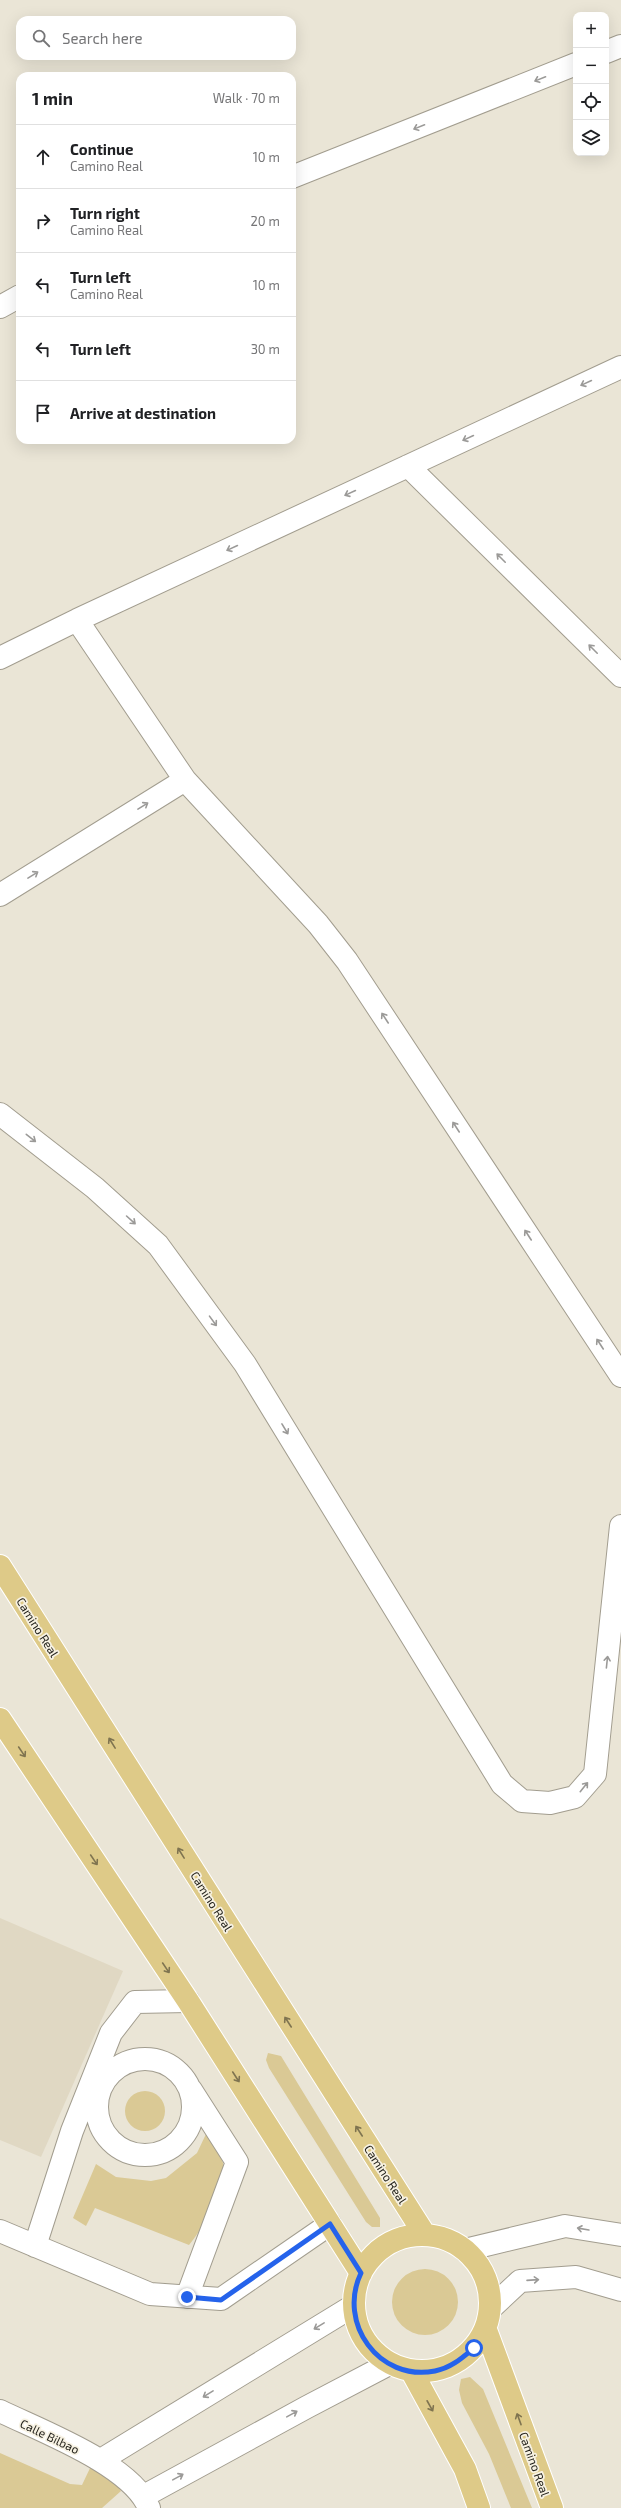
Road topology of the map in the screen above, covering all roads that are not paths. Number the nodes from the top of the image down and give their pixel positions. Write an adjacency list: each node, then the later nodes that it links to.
1 (621, 46): 2 (street)
2 (609, 51)
3 (573, 65): 4 (street, one-way to 4)
4 (296, 175)
5 (16, 298): 6 (street)
6 (0, 307)
7 (621, 367): 8 (street, one-way to 8)
8 (408, 466): 9 (street, one-way to 9); 11 (street, one-way to 8)
9 (77, 620): 10 (street); 12 (street)
10 (0, 658)
11 (621, 676)
12 (185, 780): 13 (street, one-way to 12); 15 (street, one-way to 12)
13 (0, 895)
14 (0, 1114): 16 (street, one-way to 16)
15 (621, 1376)
16 (621, 1526)
17 (0, 1566): 27 (main road, Camino Real, one-way to 17)
18 (0, 1719): 19 (main road, one-way to 19)
19 (188, 2001): 20 (street); 25 (main road, one-way to 25)
20 (112, 2033): 21 (street); 24 (street)
21 (132, 2061): 22 (street); 23 (street)
22 (188, 2086): 23 (street); 33 (street)
23 (99, 2121): 24 (street)
24 (72, 2131): 29 (street)
25 (330, 2224): 31 (main road); 33 (street)
26 (0, 2231): 29 (street)
27 (425, 2235): 30 (main road); 31 (main road)
28 (621, 2235): 30 (street, one-way to 30)
29 (35, 2246): 33 (street)
30 (465, 2250): 35 (main road)
31 (361, 2273): 34 (main road)
32 (621, 2290): 35 (street, one-way to 32)
33 (187, 2297)
34 (353, 2306): 37 (main road); 40 (street, one-way to 40)
35 (490, 2308): 36 (main road)
36 (486, 2330): 38 (main road); 43 (main road, Camino Real, one-way to 36)
37 (389, 2364): 38 (main road); 41 (street, one-way to 37)
38 (412, 2372): 42 (main road, one-way to 42)
39 (0, 2411): 40 (street, Calle Bilbao)
40 (101, 2460): 41 (street, Calle Bilbao)
41 (147, 2502)
42 (479, 2508)
43 (552, 2508)

